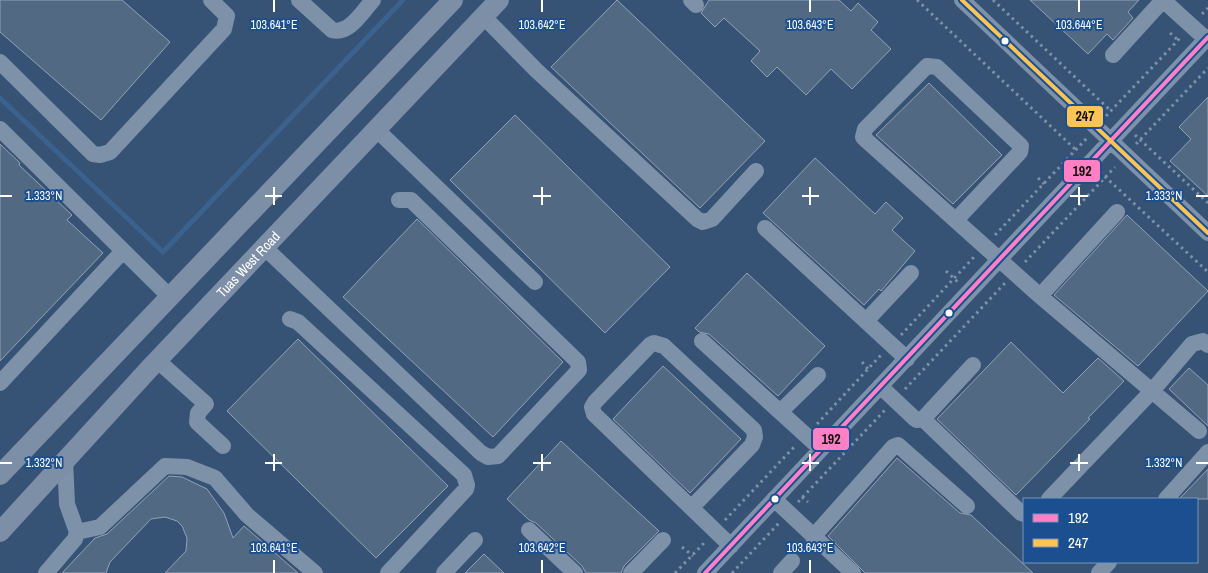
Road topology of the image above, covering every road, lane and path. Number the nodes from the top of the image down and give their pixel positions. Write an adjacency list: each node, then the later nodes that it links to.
1 (211, 0): 15 (street)
2 (299, 0): 3 (street)
3 (373, 0)
4 (453, 0): 44 (main road)
5 (499, 0): 11 (main road, Tuas West Road)
6 (917, 0): 24 (path)
7 (962, 0): 19 (street)
8 (994, 0): 17 (path)
9 (1163, 0): 12 (street); 14 (street)
10 (1208, 8): 12 (path)
11 (484, 16): 21 (main road, Tuas West Road); 27 (street)
12 (1191, 26): 13 (street); 17 (path)
13 (1207, 38): 18 (street)
14 (1113, 55)
15 (0, 62)
16 (1208, 68): 23 (path)
17 (1111, 111): 18 (path); 19 (path)
18 (1125, 124): 22 (street); 23 (path)
19 (1096, 127): 22 (street); 24 (path)
20 (0, 129): 37 (street)
21 (377, 130): 36 (main road, Tuas West Road); 42 (street)
22 (1110, 140): 25 (street); 26 (street)
23 (1141, 140): 25 (path); 30 (path)
24 (1076, 150): 26 (path); 35 (path)
25 (1126, 155): 28 (path); 34 (street)
26 (1089, 162): 28 (path); 38 (street)
27 (756, 171)
28 (1105, 177): 40 (path); 41 (path)
29 (399, 200): 36 (street)
30 (1208, 203)
31 (1117, 212): 43 (street)
32 (956, 220): 32 (street); 35 (street)
33 (765, 228): 46 (street)
34 (1208, 232)
35 (985, 246): 38 (street); 48 (path)
36 (264, 247): 51 (main road, Tuas West Road)
37 (123, 251): 44 (street); 54 (street)
38 (999, 259): 41 (street); 50 (street)
39 (911, 272): 46 (street)
40 (1208, 272)
41 (1014, 273): 43 (street); 57 (path)
42 (535, 282)
43 (1040, 296): 56 (street)
44 (170, 297): 66 (main road)
45 (290, 320): 85 (street)
46 (866, 321): 48 (street)
47 (702, 340): 58 (street)
48 (891, 344): 50 (street); 61 (path)
49 (1208, 345): 56 (street)
50 (906, 359): 55 (street)
51 (158, 360): 62 (street); 65 (main road, Tuas West Road)
52 (973, 365): 59 (street)
53 (818, 375): 58 (street)
54 (0, 383)
55 (880, 386): 57 (street); 63 (street)
56 (1152, 391): 60 (street); 67 (street)
57 (895, 400): 59 (street); 72 (path)
58 (780, 412): 61 (street)
59 (924, 419): 73 (street)
60 (1199, 432)
61 (806, 435): 63 (street); 75 (path)
62 (222, 446)
63 (821, 449): 69 (street)
64 (1208, 452): 68 (street)
65 (65, 460): 76 (main road, Tuas West Road); 77 (street)
66 (0, 475)
67 (1050, 498)
68 (1167, 498)
69 (774, 500): 72 (street); 81 (street)
70 (967, 506): 78 (street)
71 (692, 507): 71 (street); 75 (street)
72 (788, 513): 78 (street); 91 (path)
73 (1023, 514)
74 (528, 530): 87 (street)
75 (715, 530): 81 (street); 89 (path)
76 (0, 532)
77 (77, 532): 83 (street); 84 (street)
78 (813, 537): 92 (street)
79 (475, 540): 86 (street)
80 (662, 540): 88 (street)
81 (731, 546): 90 (street)
82 (1108, 563): 93 (street)
83 (46, 573)
84 (314, 573)
85 (388, 573)
86 (444, 573)
87 (575, 573)
88 (631, 573)
89 (675, 573)
90 (706, 573)
91 (732, 573)
92 (853, 573)
93 (1099, 573)

